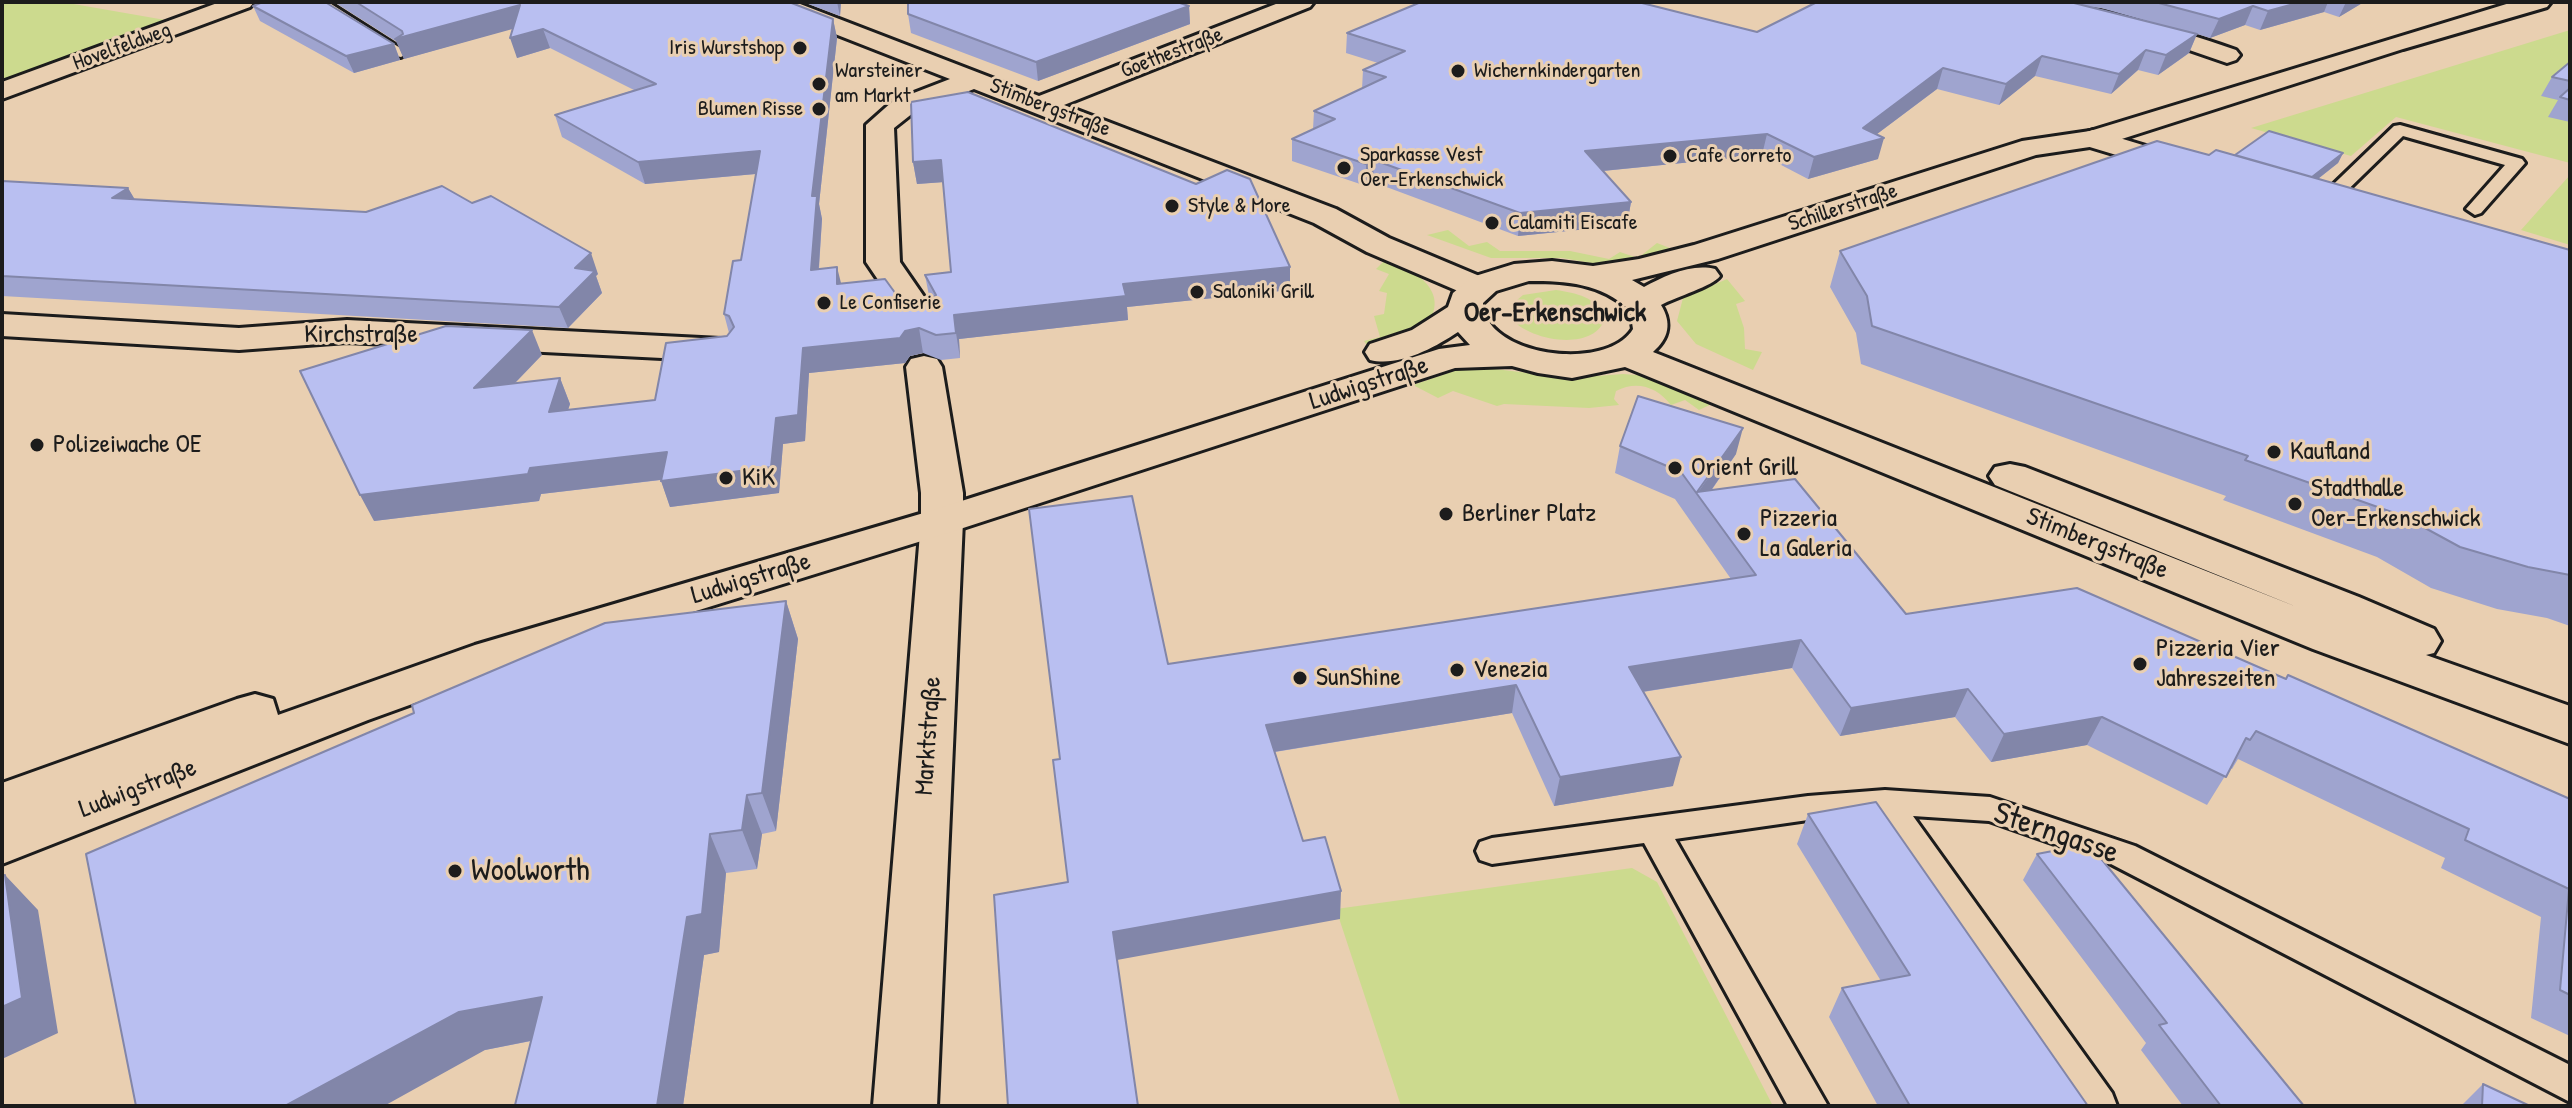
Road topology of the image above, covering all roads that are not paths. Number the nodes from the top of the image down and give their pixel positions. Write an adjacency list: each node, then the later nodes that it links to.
1 (242, 2): 10 (street, Hovelfeldweg)
2 (318, 2): 7 (lane)
3 (774, 2): 9 (street, Stimbergstraße)
4 (1302, 2): 11 (street, Goethestraße)
5 (2029, 2): 8 (street)
6 (2539, 2): 12 (street, Schillerstraße)
7 (401, 53)
8 (2227, 55)
9 (975, 79): 11 (street, Stimbergstraße); 19 (street)
10 (2, 91)
11 (1042, 104): 17 (street, Stimbergstraße)
12 (2093, 139): 13 (street); 16 (street, Schillerstraße); 18 (street, Schillerstraße)
13 (2218, 177)
14 (2320, 207): 15 (lane)
15 (2475, 209)
16 (1593, 276): 17 (street); 18 (street)
17 (1480, 292): 23 (street); 25 (street, Ludwigstraße)
18 (1642, 302): 21 (street)
19 (920, 317)
20 (2, 325): 22 (street, Kirchstraße)
21 (1638, 347): 23 (street); 26 (street, Stimbergstraße); 27 (street, Stimbergstraße)
22 (721, 350)
23 (1511, 355): 25 (street, Ludwigstraße)
24 (924, 367): 25 (street, Marktstraße)
25 (942, 507): 29 (street, Ludwigstraße); 31 (street, Ludwigstraße); 34 (street, Marktstraße)
26 (2570, 697)
27 (2570, 725)
28 (1885, 802): 30 (lane, Sterngasse); 33 (lane, Sterngasse); 36 (lane)
29 (2, 805)
30 (1653, 829): 32 (lane, Sterngasse); 35 (lane)
31 (2, 842)
32 (1492, 851)
33 (2570, 1084)
34 (905, 1106)
35 (1809, 1106)
36 (2098, 1106)

